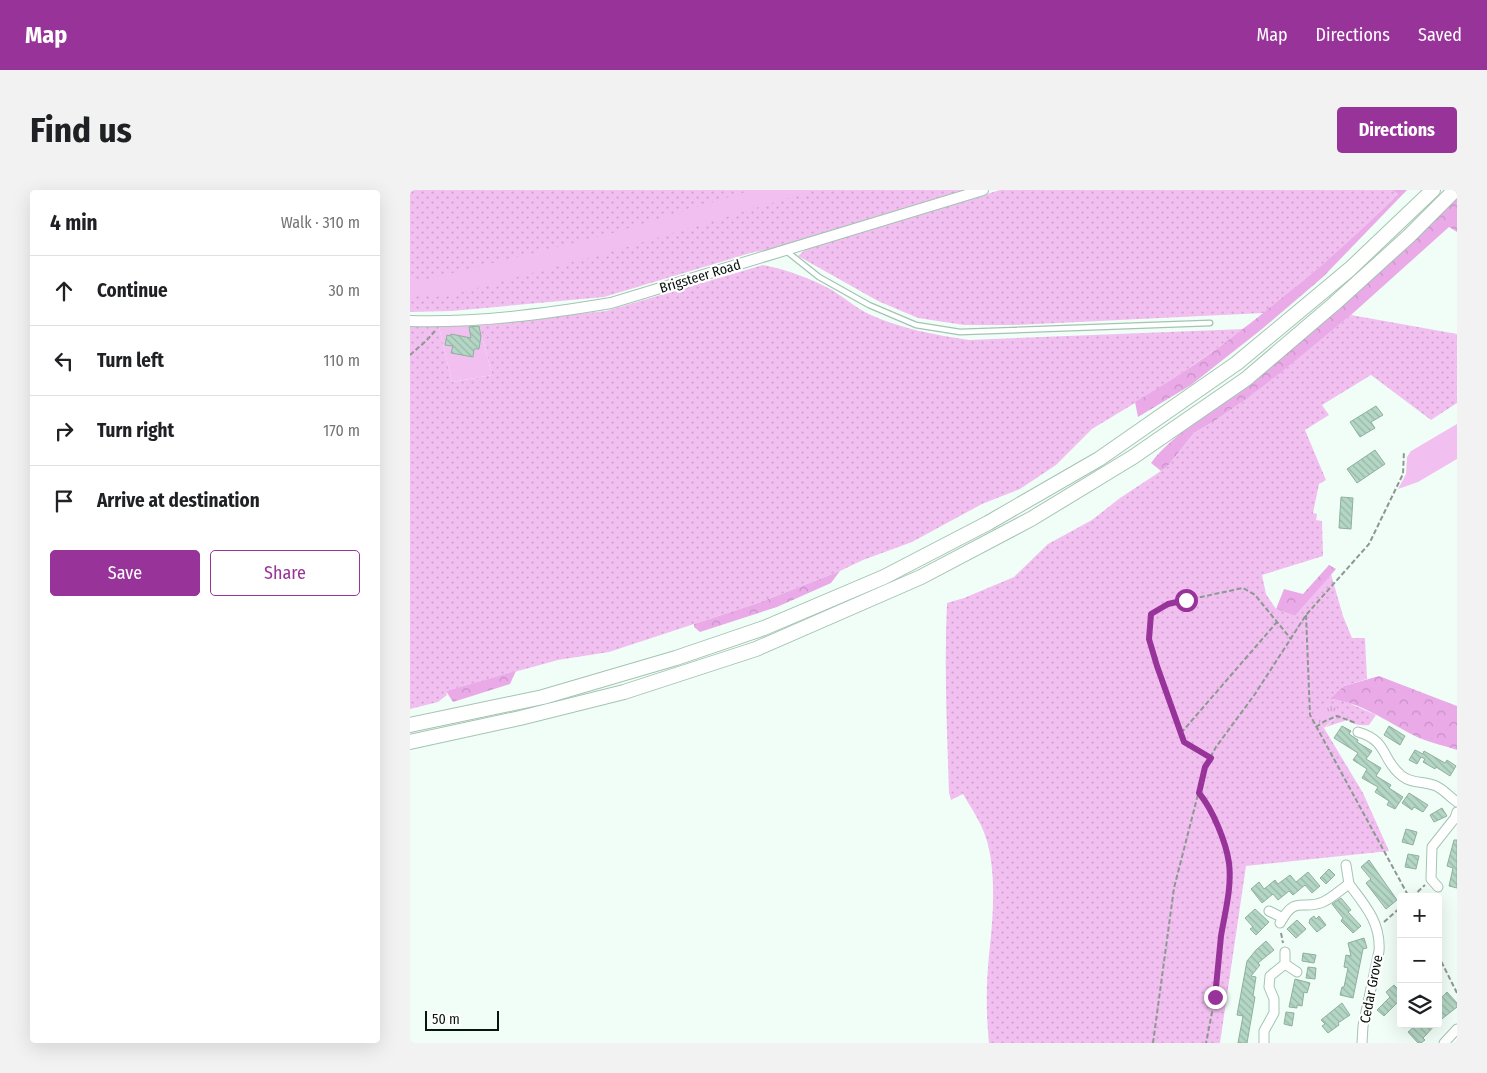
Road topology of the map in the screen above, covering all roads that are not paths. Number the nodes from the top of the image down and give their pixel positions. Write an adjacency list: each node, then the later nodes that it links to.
1 (983, 190): 4 (street, Brigsteer Road)
2 (1432, 190): 7 (highway)
3 (1455, 190): 9 (highway)
4 (784, 250): 5 (street, Brigsteer Road); 6 (lane)
5 (410, 321)
6 (1210, 323)
7 (410, 725)
8 (1358, 732): 10 (street)
9 (410, 742)
10 (1457, 802)
11 (1457, 812): 14 (street)
12 (1346, 865): 13 (street, Cedar Grove)
13 (1349, 884): 15 (street); 21 (street, Cedar Grove)
14 (1438, 887)
15 (1269, 911)
16 (1284, 952): 17 (street)
17 (1285, 964): 18 (street); 20 (street)
18 (1297, 972)
19 (1457, 1029): 22 (street)
20 (1264, 1043)
21 (1362, 1043)
22 (1444, 1043)

